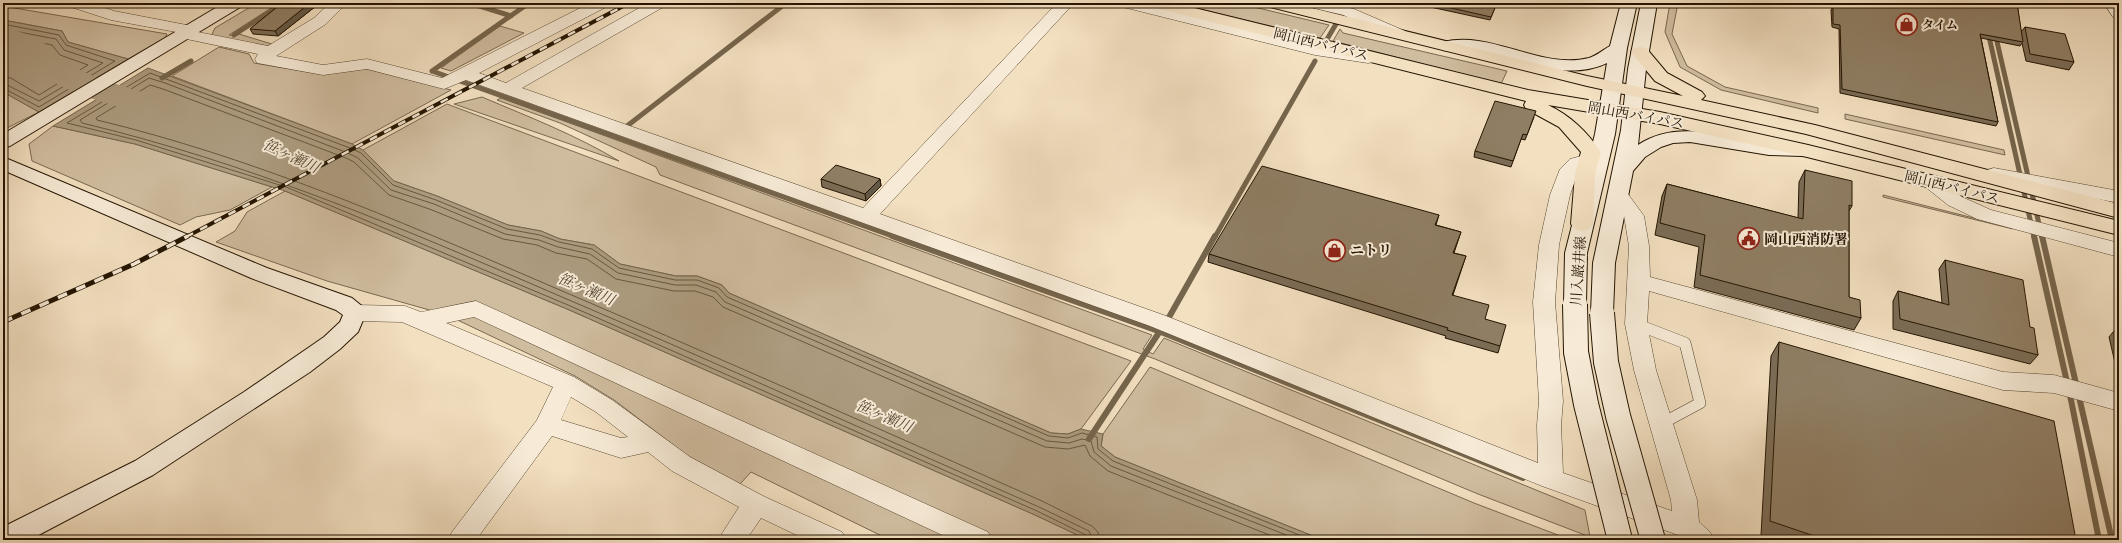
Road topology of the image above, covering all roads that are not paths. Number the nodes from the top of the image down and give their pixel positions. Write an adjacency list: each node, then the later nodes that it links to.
1 (74, 3): 15 (street)
2 (236, 3): 15 (main road)
3 (339, 3): 19 (street)
4 (602, 3): 23 (street)
5 (659, 3): 25 (street)
6 (1066, 3): 42 (street)
7 (1125, 3): 21 (street)
8 (1154, 3): 21 (highway, 岡山西バイパス)
9 (1272, 3): 16 (highway, 岡山西バイパス)
10 (1311, 3): 16 (street)
11 (1629, 3): 18 (main road, 川入巌井線)
12 (1649, 3): 20 (main road, 川入巌井線)
13 (2112, 3): 14 (street)
14 (2119, 14)
15 (183, 34): 19 (street); 30 (main road)
16 (1399, 34): 17 (highway, 岡山西バイパス)
17 (1449, 46): 18 (main road); 24 (highway, 岡山西バイパス)
18 (1618, 48): 24 (main road, 川入巌井線)
19 (272, 52): 23 (street)
20 (1640, 52): 26 (main road, 川入巌井線); 29 (highway)
21 (1392, 61): 22 (highway, 岡山西バイパス)
22 (1433, 72): 27 (highway, 岡山西バイパス); 32 (highway)
23 (458, 77): 25 (street)
24 (1612, 86): 26 (highway, 岡山西バイパス); 27 (main road, 川入巌井線)
25 (506, 90): 42 (street)
26 (1635, 91): 28 (main road, 川入巌井線); 29 (highway, 岡山西バイパス)
27 (1609, 110): 28 (highway, 岡山西バイパス); 32 (main road); 43 (main road, 川入巌井線)
28 (1632, 114): 31 (highway, 岡山西バイパス); 35 (main road, 川入巌井線)
29 (1808, 129): 34 (highway, 岡山西バイパス)
30 (7, 139)
31 (1808, 150): 35 (main road); 37 (highway, 岡山西バイパス)
32 (1590, 156): 43 (highway); 55 (street)
33 (3, 163): 47 (main road)
34 (1952, 166): 36 (street)
35 (1622, 171): 38 (main road, 川入巌井線)
36 (1997, 176): 40 (highway, 岡山西バイパス)
37 (1930, 181): 40 (highway, 岡山西バイパス); 45 (street)
38 (1618, 194): 46 (street); 64 (main road, 川入巌井線, bridge)
39 (2119, 197): 40 (street)
40 (2059, 198): 41 (highway, 岡山西バイパス); 44 (highway, 岡山西バイパス)
41 (2119, 211)
42 (867, 216): 55 (street)
43 (1582, 224): 63 (main road, 川入巌井線, bridge)
44 (2119, 228)
45 (2119, 250)
46 (1639, 281): 49 (street); 51 (street)
47 (355, 313): 48 (street); 58 (main road)
48 (420, 320): 50 (street); 62 (street)
49 (1636, 324): 52 (street); 52 (lane)
50 (566, 383): 53 (street); 54 (street)
51 (2119, 402)
52 (1661, 424): 57 (street)
53 (547, 425): 54 (street); 59 (street)
54 (653, 442): 56 (street)
55 (1551, 479): 57 (street)
56 (756, 504): 60 (street); 61 (street)
57 (1694, 533)
58 (3, 540)
59 (461, 540)
60 (731, 540)
61 (833, 540)
62 (978, 540)
63 (1620, 540)
64 (1653, 540)

